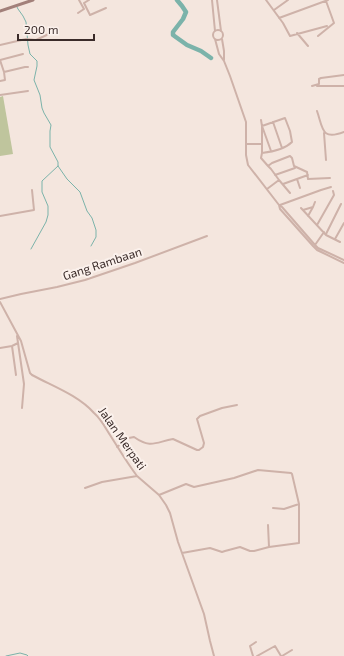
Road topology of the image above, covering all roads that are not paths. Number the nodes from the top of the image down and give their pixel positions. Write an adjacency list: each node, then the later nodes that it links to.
1 (33, 0): 10 (main road)
2 (79, 0): 12 (street)
3 (89, 0): 9 (street)
4 (212, 0): 15 (street)
5 (217, 0): 16 (street)
6 (266, 0): 11 (street)
7 (288, 0): 11 (street)
8 (327, 0): 13 (street); 19 (street)
9 (106, 8)
10 (0, 10)
11 (274, 10): 13 (street)
12 (78, 13)
13 (279, 18): 18 (street)
14 (327, 26): 18 (street)
15 (215, 31): 16 (street); 20 (street)
16 (221, 31): 21 (street)
17 (53, 32): 22 (street)
18 (297, 33): 23 (street)
19 (318, 36)
20 (215, 39): 21 (street); 26 (street)
21 (222, 39): 26 (street)
22 (0, 45)
23 (308, 46)
24 (23, 54): 25 (street)
25 (0, 60): 28 (street)
26 (224, 62): 41 (street)
27 (28, 68): 28 (street)
28 (4, 72): 30 (street)
29 (344, 76): 31 (street)
30 (0, 81)
31 (344, 86)
32 (0, 89): 34 (street)
33 (28, 91): 34 (street)
34 (0, 95)
35 (317, 111): 39 (street)
36 (261, 120): 38 (street)
37 (273, 122): 38 (street); 43 (street); 43 (street)
38 (262, 126): 42 (street); 44 (street)
39 (324, 132): 40 (street); 46 (street)
40 (344, 132)
41 (246, 144): 42 (street); 57 (street)
42 (262, 144): 45 (street)
43 (282, 148): 44 (street)
44 (271, 151): 45 (street)
45 (262, 153): 47 (street)
46 (326, 160)
47 (268, 166): 48 (street); 49 (street)
48 (296, 167): 49 (street); 50 (street)
49 (275, 175): 53 (street)
50 (308, 175): 51 (street); 52 (street)
51 (330, 178)
52 (297, 179): 54 (street); 56 (street)
53 (279, 180): 54 (street); 57 (street)
54 (283, 184): 60 (street)
55 (331, 187): 63 (street)
56 (300, 188)
57 (267, 189): 63 (street)
58 (32, 190): 65 (street)
59 (333, 191): 68 (street)
60 (290, 193)
61 (315, 202): 64 (street)
62 (341, 204): 69 (street)
63 (279, 205): 73 (street); 74 (street)
64 (312, 207): 66 (street); 66 (street)
65 (0, 216)
66 (308, 216): 68 (street)
67 (344, 223): 71 (street)
68 (317, 225): 69 (street)
69 (325, 233): 71 (street); 73 (street)
70 (207, 236): 75 (street, Gang Rambaan)
71 (335, 240): 72 (street)
72 (340, 242)
73 (315, 245): 74 (street)
74 (344, 261)
75 (0, 300): 76 (street, Jalan Merpati)
76 (17, 334): 77 (street); 83 (street, Jalan Merpati)
77 (18, 344): 78 (street); 82 (street)
78 (12, 346): 79 (street); 80 (street)
79 (0, 348)
80 (16, 375)
81 (237, 404): 83 (street)
82 (22, 408)
83 (117, 447): 84 (street, Jalan Merpati)
84 (137, 476): 85 (street); 86 (street, Jalan Merpati)
85 (85, 488)
86 (159, 495): 87 (street); 91 (street, Jalan Merpati)
87 (299, 504): 88 (street); 90 (street)
88 (273, 508)
89 (268, 524): 90 (street)
90 (269, 547): 91 (street)
91 (182, 553): 94 (street, Jalan Merpati)
92 (256, 642): 95 (street)
93 (292, 650): 97 (street)
94 (214, 656)
95 (254, 656)
96 (257, 656): 97 (street)
97 (281, 656)

